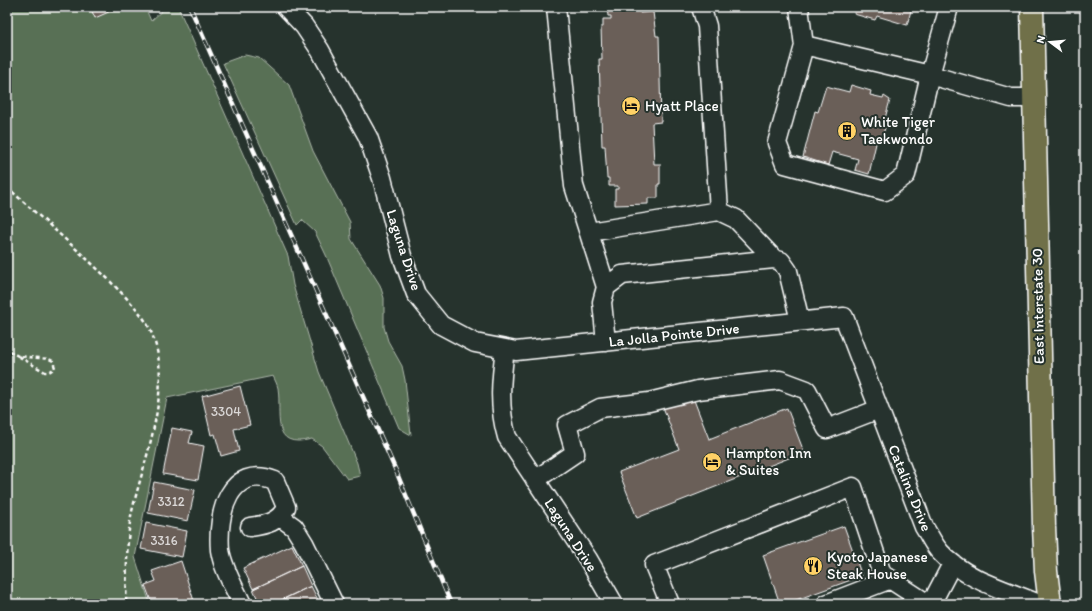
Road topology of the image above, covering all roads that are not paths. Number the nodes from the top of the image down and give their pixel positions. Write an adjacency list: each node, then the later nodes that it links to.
1 (286, 7): 17 (street, Laguna Drive)
2 (556, 7): 11 (street)
3 (701, 7): 10 (street)
4 (799, 7): 7 (street)
5 (949, 7): 8 (street)
6 (1032, 7): 9 (main road, East Interstate 30)
7 (804, 45): 8 (street); 8 (street)
8 (930, 75): 9 (street)
9 (1033, 98): 31 (main road, East Interstate 30)
10 (719, 211): 11 (street); 12 (street)
11 (588, 232): 13 (street)
12 (774, 259): 13 (street); 15 (street)
13 (606, 287): 16 (street)
14 (844, 316): 15 (street, La Jolla Pointe Drive); 18 (street, Catalina Drive)
15 (800, 321): 16 (street, La Jolla Pointe Drive)
16 (606, 342): 17 (street, La Jolla Pointe Drive)
17 (505, 349): 19 (street, Laguna Drive)
18 (879, 409): 19 (street); 22 (street, Catalina Drive)
19 (535, 480): 26 (street, Laguna Drive)
20 (280, 517): 21 (street); 24 (street); 25 (street)
21 (250, 527)
22 (952, 564): 29 (street); 30 (street, Catalina Drive)
23 (890, 579): 27 (street); 28 (street); 29 (street)
24 (242, 604)
25 (334, 604)
26 (614, 604)
27 (670, 604)
28 (826, 604)
29 (929, 604)
30 (1039, 604)
31 (1050, 604)

